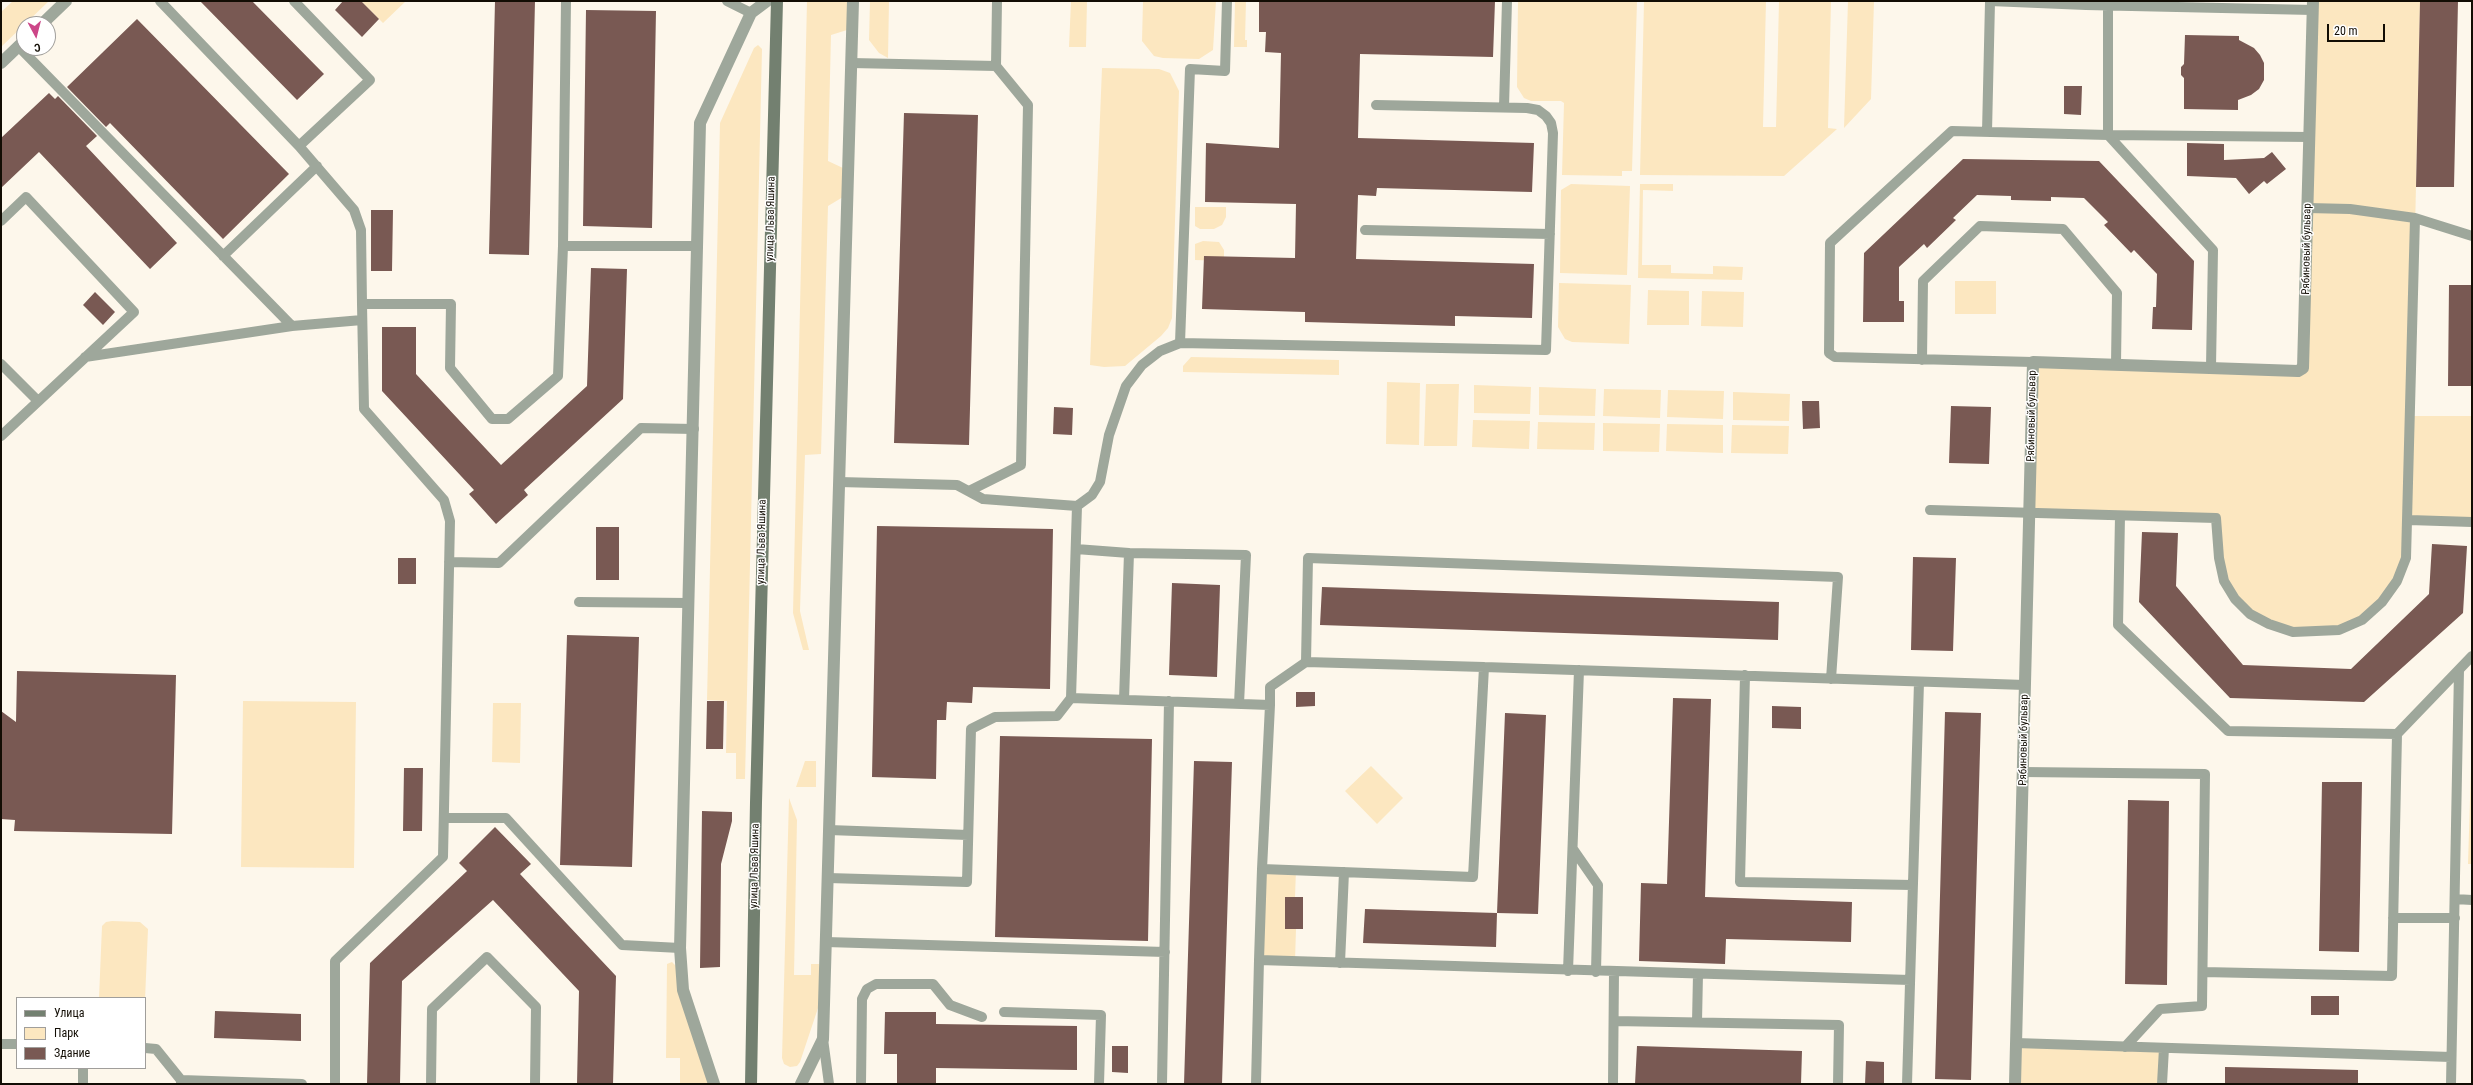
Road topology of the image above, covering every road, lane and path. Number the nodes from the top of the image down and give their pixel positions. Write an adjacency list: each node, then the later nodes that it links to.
1 (66, 1): 19 (street)
2 (160, 1): 30 (lane)
3 (294, 1): 30 (lane)
4 (566, 1): 38 (lane)
5 (727, 1): 18 (lane)
6 (767, 1): 18 (street)
7 (777, 1): 127 (main road, улица Льва Яшина)
8 (853, 1): 23 (street)
9 (997, 1): 24 (lane)
10 (1227, 1): 44 (lane)
11 (1507, 1): 26 (lane)
12 (1990, 2): 13 (lane); 27 (lane)
13 (2086, 3): 15 (lane)
14 (2140, 4): 15 (lane); 16 (lane)
15 (2108, 5): 28 (lane)
16 (2268, 5): 17 (lane)
17 (2313, 6): 29 (street, Рябиновый бульвар)
18 (751, 13): 39 (street)
19 (50, 16)
20 (16, 49): 22 (street)
21 (32, 56): 40 (lane)
22 (1, 63)
23 (851, 63): 24 (lane); 54 (street)
24 (996, 66): 55 (lane)
25 (1376, 105): 26 (lane)
26 (1504, 107): 36 (lane)
27 (1987, 132): 28 (lane); 46 (lane)
28 (2108, 135): 29 (lane); 50 (lane)
29 (2310, 137): 32 (street, Рябиновый бульвар)
30 (299, 146): 31 (lane)
31 (317, 166): 40 (lane); 41 (lane)
32 (2308, 208): 33 (lane); 50 (street, Рябиновый бульвар)
33 (2415, 218): 37 (lane); 60 (lane)
34 (1, 221): 45 (lane)
35 (1365, 230): 36 (lane)
36 (1550, 234): 44 (lane)
37 (2472, 236)
38 (563, 246): 39 (lane); 41 (lane)
39 (698, 246): 52 (street)
40 (223, 256): 43 (lane)
41 (362, 304): 42 (lane)
42 (362, 320): 43 (lane); 64 (lane)
43 (292, 326): 45 (lane)
44 (1180, 343): 56 (lane)
45 (85, 357): 51 (lane)
46 (1922, 360): 47 (lane); 49 (lane)
47 (2033, 362): 49 (street, Рябиновый бульвар); 58 (street, Рябиновый бульвар)
48 (1, 364): 51 (lane)
49 (2116, 364): 50 (street, Рябиновый бульвар)
50 (2211, 367)
51 (38, 401): 53 (lane)
52 (694, 429): 64 (lane); 66 (street)
53 (1, 436)
54 (839, 482): 55 (lane); 84 (street)
55 (969, 491): 56 (lane)
56 (1077, 506): 62 (lane)
57 (1930, 510): 58 (lane)
58 (2029, 513): 59 (lane); 75 (street, Рябиновый бульвар)
59 (2120, 516): 60 (lane); 81 (lane)
60 (2409, 520): 61 (lane)
61 (2472, 522)
62 (1076, 550): 63 (lane); 76 (lane)
63 (1129, 553): 77 (lane); 79 (lane)
64 (449, 562): 83 (lane)
65 (579, 602): 66 (lane)
66 (689, 603): 96 (street)
67 (2472, 656): 71 (lane)
68 (1306, 662): 69 (lane); 73 (lane); 80 (lane)
69 (1484, 667): 70 (lane); 88 (lane)
70 (1579, 670): 72 (lane); 86 (lane)
71 (2459, 670): 81 (lane); 91 (lane)
72 (1745, 675): 73 (lane); 90 (lane)
73 (1831, 679): 74 (lane)
74 (1919, 682): 75 (lane); 90 (lane)
75 (2025, 685): 82 (street, Рябиновый бульвар)
76 (1071, 698): 77 (lane); 85 (lane)
77 (1124, 700): 78 (lane)
78 (1169, 701): 79 (lane); 97 (lane)
79 (1239, 704): 80 (lane)
80 (1270, 705): 87 (lane)
81 (2397, 734): 93 (lane)
82 (2023, 772): 103 (lane); 111 (street, Рябиновый бульвар)
83 (444, 818): 96 (lane); 123 (lane)
84 (829, 830): 85 (lane); 89 (street)
85 (968, 835): 89 (lane)
86 (1573, 849): 100 (lane); 101 (lane)
87 (1262, 869): 88 (lane); 98 (lane)
88 (1344, 872): 99 (lane)
89 (828, 878): 95 (street)
90 (1913, 885): 105 (lane)
91 (2456, 899): 92 (lane); 94 (lane)
92 (2472, 900)
93 (2393, 918): 94 (lane); 103 (lane)
94 (2455, 918): 117 (lane)
95 (826, 942): 97 (lane); 110 (street)
96 (680, 948): 126 (street)
97 (1165, 952): 132 (lane)
98 (1259, 960): 99 (lane); 133 (lane)
99 (1340, 963): 100 (lane)
100 (1568, 971): 101 (lane)
101 (1596, 972): 102 (lane)
102 (1614, 972): 104 (lane); 108 (lane)
103 (2203, 972): 114 (lane)
104 (1698, 974): 105 (lane); 109 (lane)
105 (1910, 980): 136 (lane)
106 (1004, 1012): 131 (lane)
107 (982, 1017): 130 (lane)
108 (1614, 1021): 109 (lane); 134 (lane)
109 (1697, 1022): 135 (lane)
110 (823, 1038): 128 (street); 129 (lane)
111 (2016, 1043): 114 (lane); 137 (street, Рябиновый бульвар)
112 (1, 1044): 113 (lane)
113 (16, 1044)
114 (2125, 1047): 116 (lane)
115 (146, 1048): 119 (lane)
116 (2164, 1048): 117 (lane); 138 (lane)
117 (2451, 1057): 139 (lane)
118 (83, 1069): 120 (lane)
119 (181, 1082): 121 (lane)
120 (82, 1084)
121 (274, 1084): 122 (lane)
122 (302, 1084)
123 (335, 1084)
124 (431, 1084): 125 (lane)
125 (535, 1084)
126 (714, 1084)
127 (751, 1084)
128 (800, 1084)
129 (829, 1084)
130 (861, 1084)
131 (1099, 1084)
132 (1162, 1084)
133 (1256, 1084)
134 (1613, 1084)
135 (1838, 1084)
136 (1907, 1084)
137 (2015, 1084)
138 (2162, 1084)
139 (2451, 1084)

